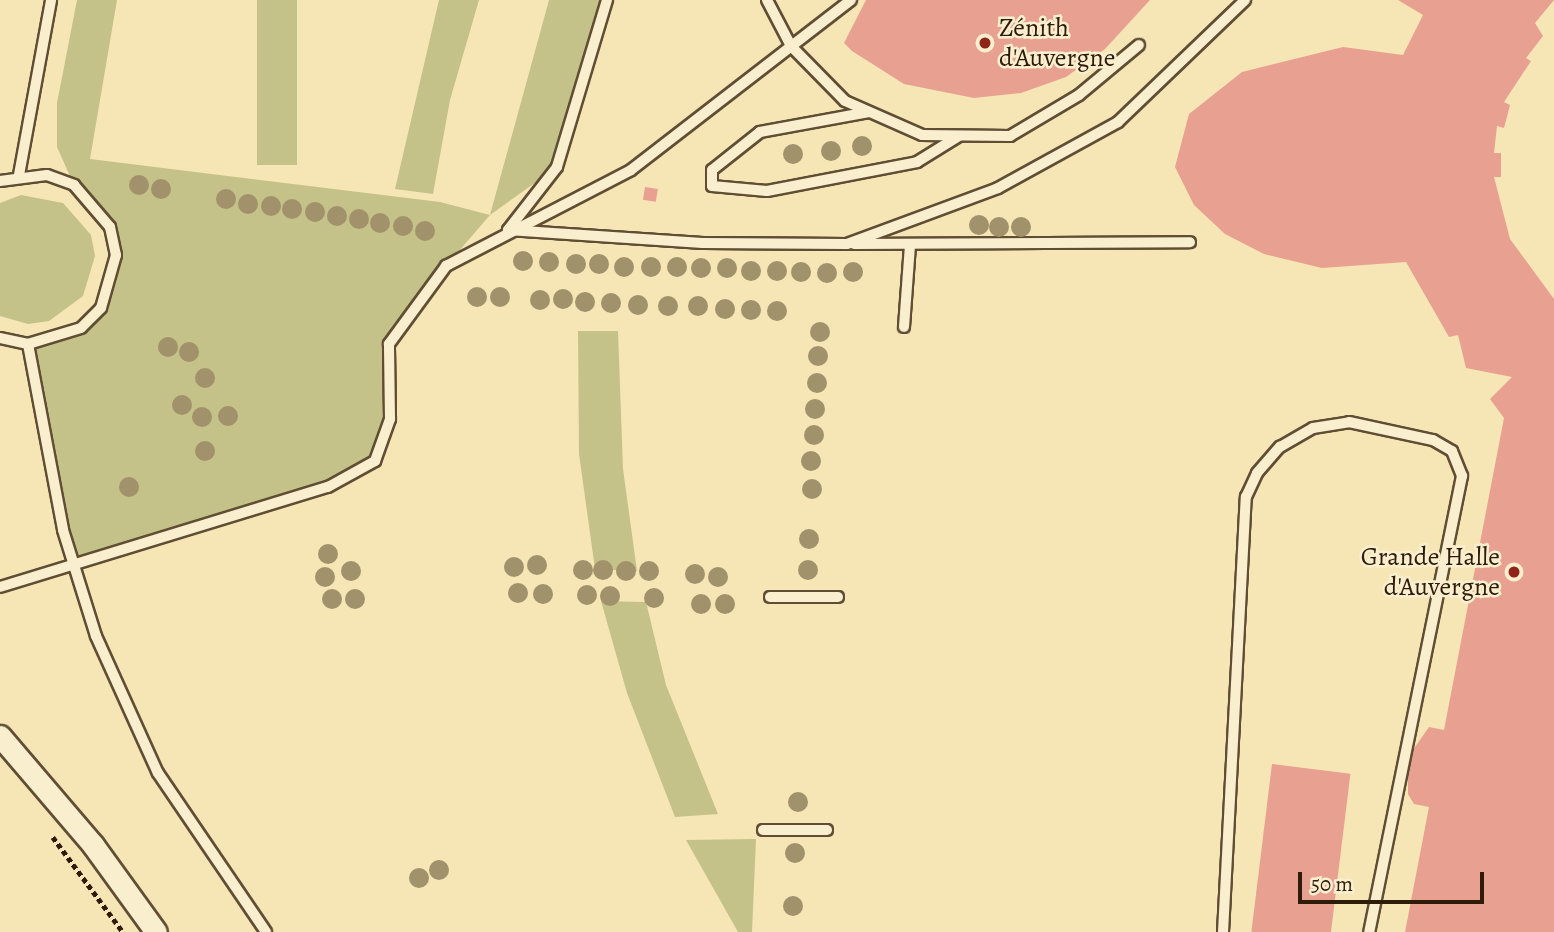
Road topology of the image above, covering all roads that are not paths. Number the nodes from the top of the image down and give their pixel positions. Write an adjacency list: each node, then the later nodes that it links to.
1 (51, 0): 10 (lane)
2 (607, 0): 12 (lane)
3 (767, 0): 6 (lane)
4 (851, 0): 6 (lane)
5 (1245, 0): 14 (lane)
6 (791, 46): 8 (lane); 12 (lane)
7 (1139, 46): 9 (lane)
8 (869, 112): 9 (lane); 9 (lane)
9 (959, 136)
10 (19, 175): 11 (lane); 18 (lane)
11 (0, 181)
12 (508, 230): 14 (lane); 19 (lane)
13 (1191, 242): 15 (lane)
14 (847, 244): 15 (lane)
15 (910, 246): 16 (lane)
16 (904, 327)
17 (0, 338): 18 (lane)
18 (28, 344): 19 (lane)
19 (72, 566): 20 (lane); 27 (lane)
20 (0, 587)
21 (770, 597): 22 (lane)
22 (838, 597)
23 (0, 737): 26 (street)
24 (827, 830): 25 (lane)
25 (763, 831)
26 (156, 932)
27 (266, 932)
28 (1223, 932): 29 (lane)
29 (1369, 932)

